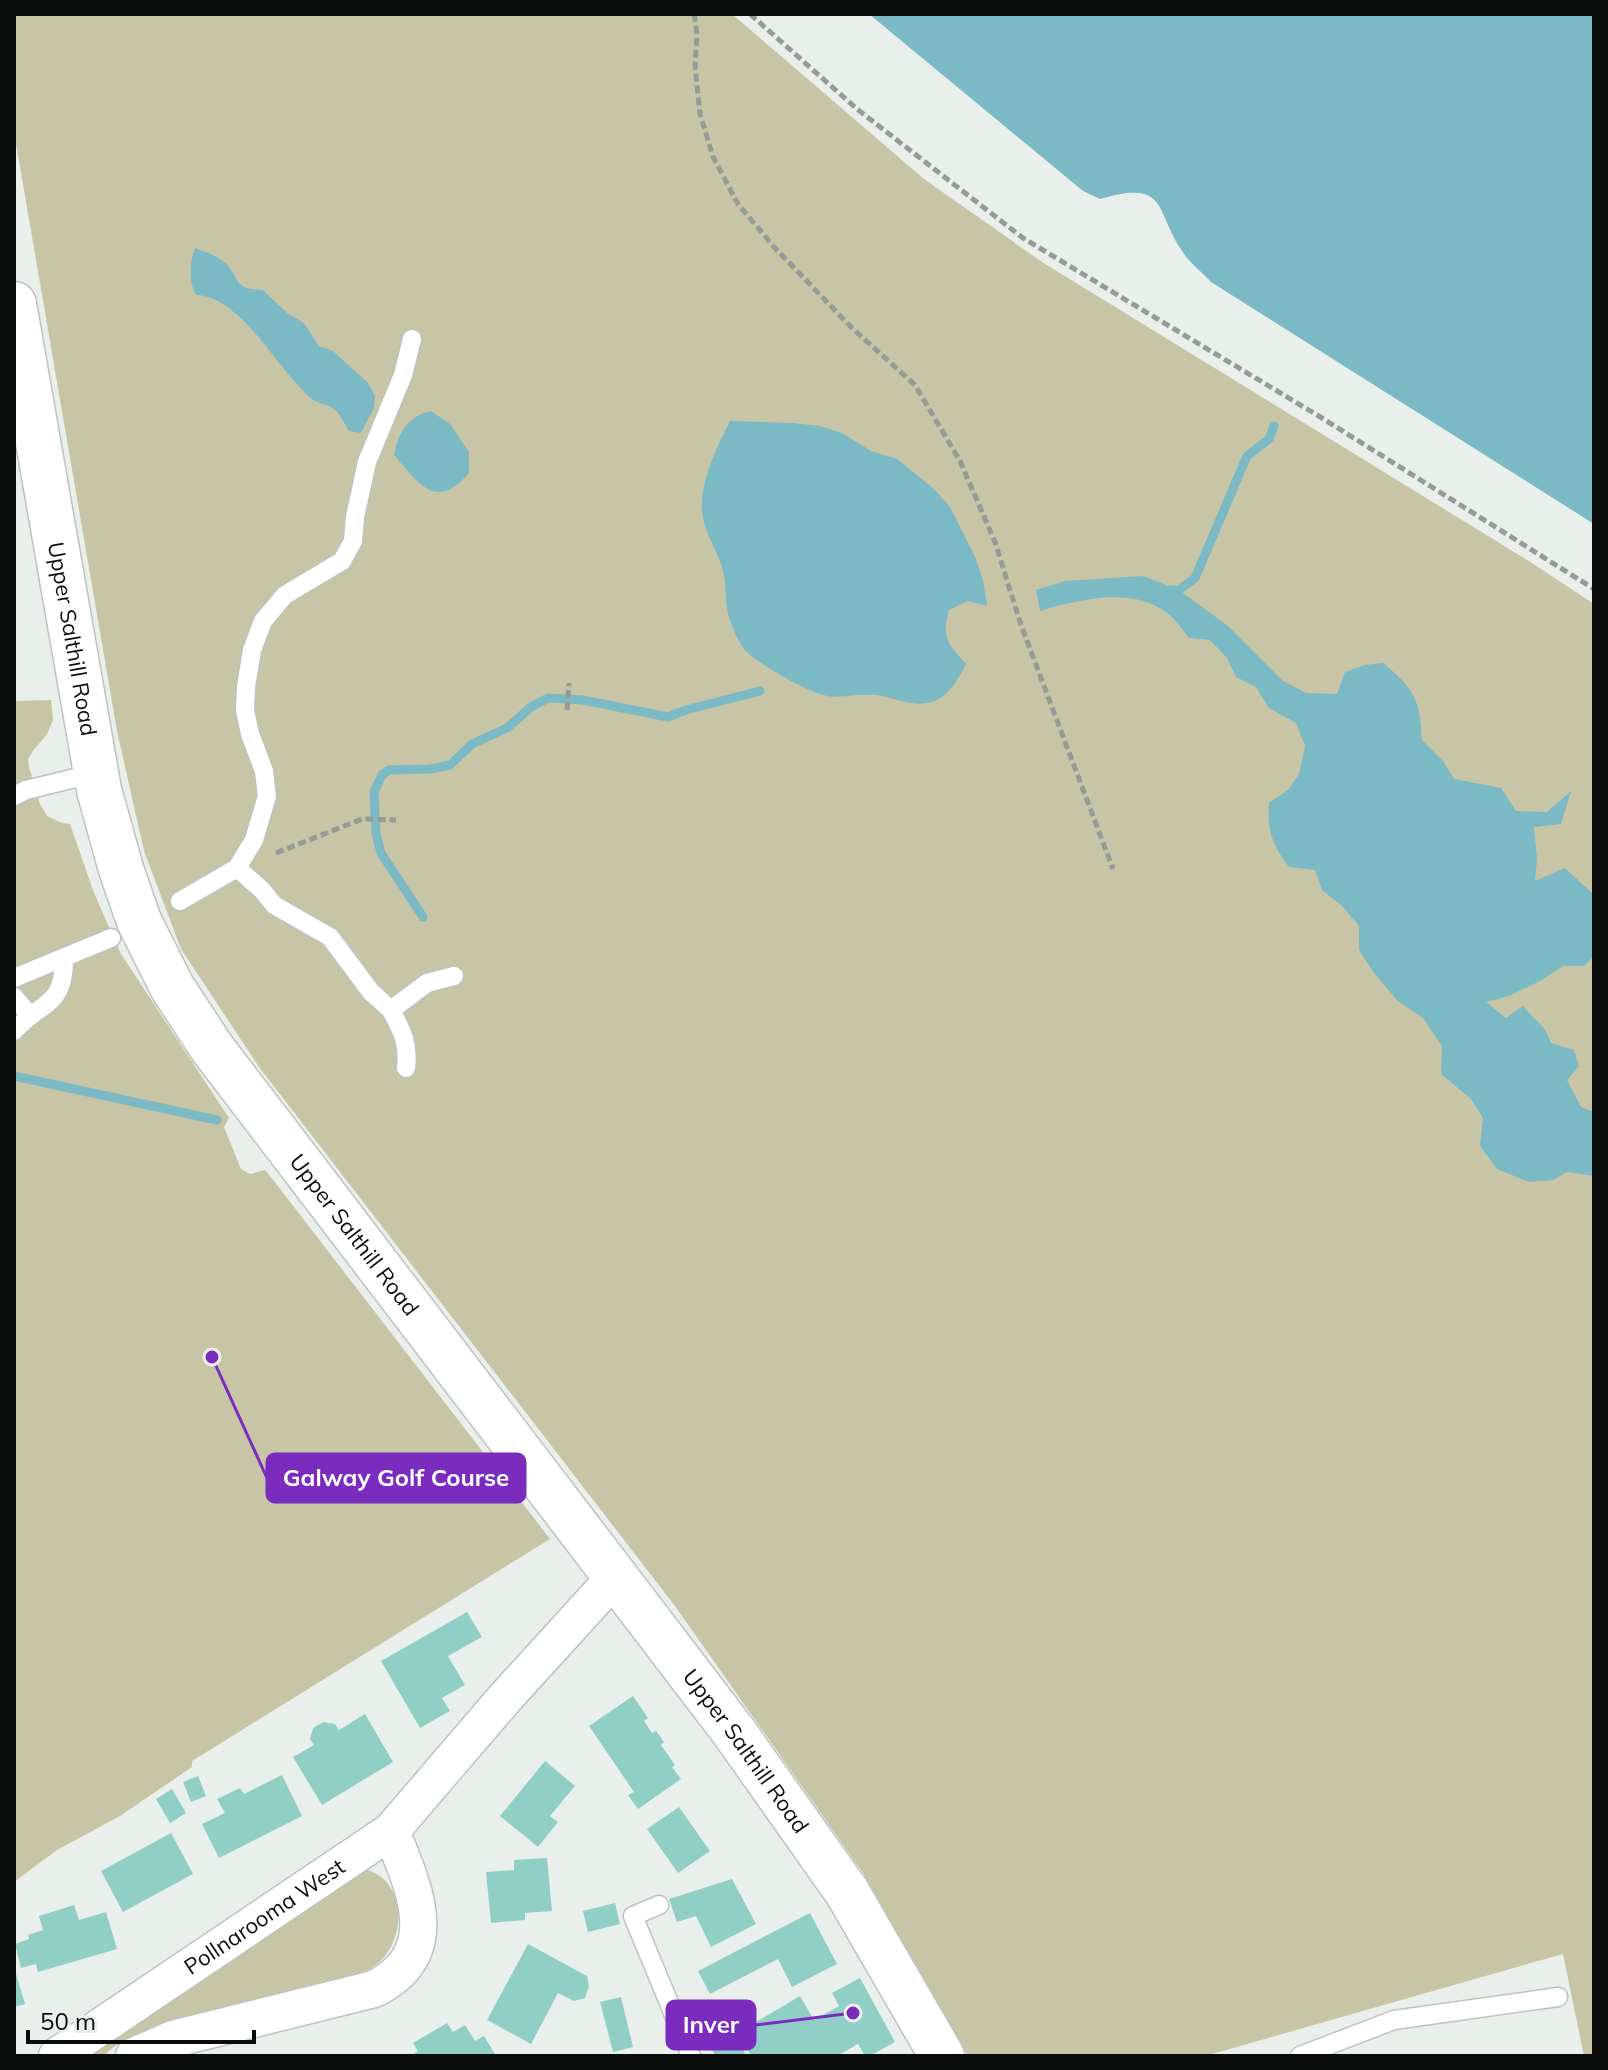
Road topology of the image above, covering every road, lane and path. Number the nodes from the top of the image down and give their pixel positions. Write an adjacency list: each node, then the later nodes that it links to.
1 (694, 14): 12 (path)
2 (750, 14): 5 (path)
3 (14, 304): 8 (main road, Upper Salthill Road)
4 (412, 339): 11 (lane)
5 (1594, 589)
6 (569, 683): 7 (path)
7 (567, 710)
8 (96, 773): 9 (lane); 23 (main road, Upper Salthill Road)
9 (18, 791)
10 (396, 820): 11 (path)
11 (237, 868): 13 (lane); 19 (lane)
12 (1113, 869)
13 (180, 901)
14 (111, 938): 15 (lane)
15 (64, 958): 17 (lane); 20 (lane)
16 (454, 976): 19 (lane)
17 (14, 978)
18 (14, 997): 20 (lane)
19 (391, 1010): 22 (lane)
20 (29, 1014): 21 (lane)
21 (14, 1031)
22 (406, 1068)
23 (617, 1575): 24 (street, Pollnarooma West); 27 (main road, Upper Salthill Road)
24 (391, 1831): 28 (street, Pollnarooma West); 29 (street)
25 (659, 1905): 30 (lane)
26 (1558, 1997): 31 (lane)
27 (937, 2055)
28 (57, 2056)
29 (134, 2056)
30 (691, 2056)
31 (1300, 2056)

